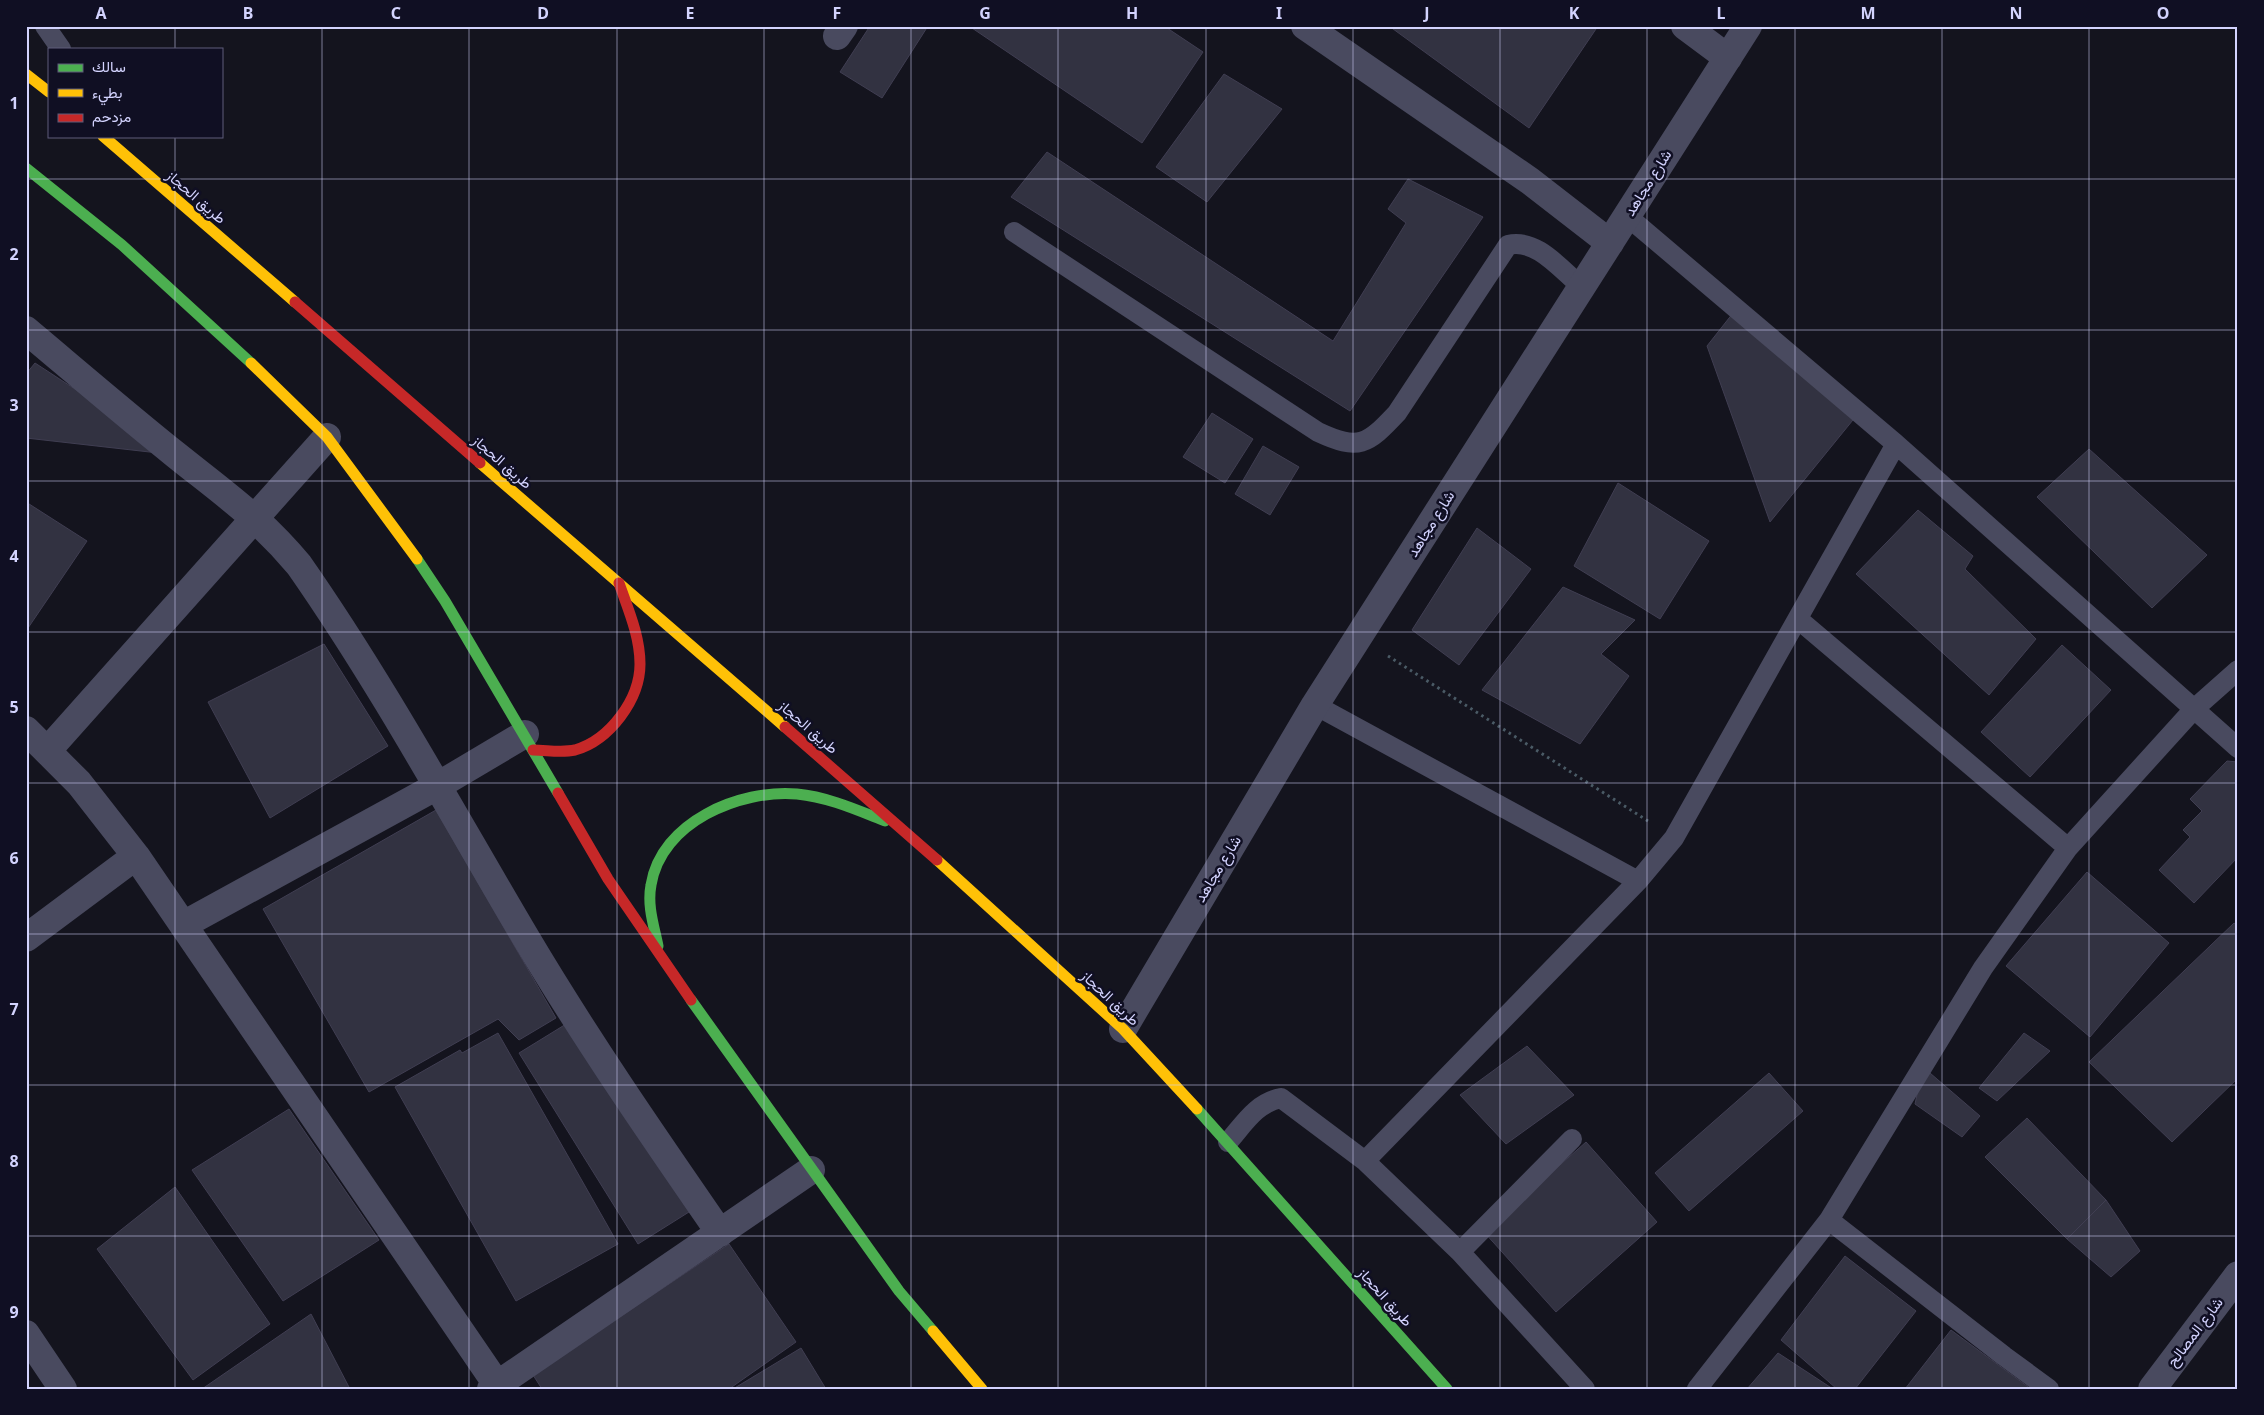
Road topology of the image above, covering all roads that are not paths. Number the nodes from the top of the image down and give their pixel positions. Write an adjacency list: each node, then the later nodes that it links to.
1 (45, 26): 5 (lane)
2 (1305, 26): 13 (street)
3 (1685, 26): 6 (street)
4 (1748, 26): 6 (street, شارع مجاهد)
5 (60, 48)
6 (1728, 58): 11 (street, شارع مجاهد)
7 (26, 74): 8 (main road)
8 (48, 91)
9 (105, 138): 19 (main road, طريق الحجاز)
10 (26, 168): 16 (main road)
11 (1627, 216): 13 (street, شارع مجاهد); 17 (lane)
12 (1014, 232): 14 (lane)
13 (1610, 243): 14 (street, شارع مجاهد)
14 (1582, 287): 22 (street, شارع مجاهد)
15 (29, 337): 18 (street)
16 (327, 437): 18 (street); 25 (main road)
17 (1896, 444): 20 (lane); 23 (lane)
18 (255, 516): 27 (street); 28 (street)
19 (618, 582): 25 (main road); 29 (main road, طريق الحجاز)
20 (1798, 619): 30 (lane); 32 (lane)
21 (2238, 670): 23 (lane)
22 (1315, 706): 32 (lane); 36 (street, شارع مجاهد)
23 (2194, 709): 26 (lane); 30 (lane)
24 (26, 730): 27 (street)
25 (529, 742): 28 (street); 35 (main road)
26 (2238, 748)
27 (48, 750): 31 (street)
28 (439, 785): 33 (street); 42 (street)
29 (899, 826): 35 (main road); 36 (main road, طريق الحجاز)
30 (2068, 848): 41 (lane)
31 (136, 856): 33 (street); 34 (street)
32 (1638, 881): 39 (lane)
33 (183, 925): 46 (street)
34 (26, 938)
35 (661, 959): 40 (main road)
36 (1123, 1029): 38 (main road, طريق الحجاز)
37 (1572, 1139): 43 (lane)
38 (1228, 1142): 39 (lane); 49 (main road, طريق الحجاز)
39 (1365, 1161): 43 (lane)
40 (811, 1170): 42 (street); 48 (main road)
41 (1829, 1220): 51 (lane); 52 (lane)
42 (720, 1233): 46 (street)
43 (1460, 1252): 50 (lane)
44 (2238, 1276): 53 (street, شارع المصالح)
45 (26, 1334): 47 (street)
46 (496, 1387)
47 (63, 1389)
48 (982, 1389)
49 (1447, 1389)
50 (1585, 1389)
51 (1696, 1389)
52 (2049, 1389)
53 (2152, 1389)

